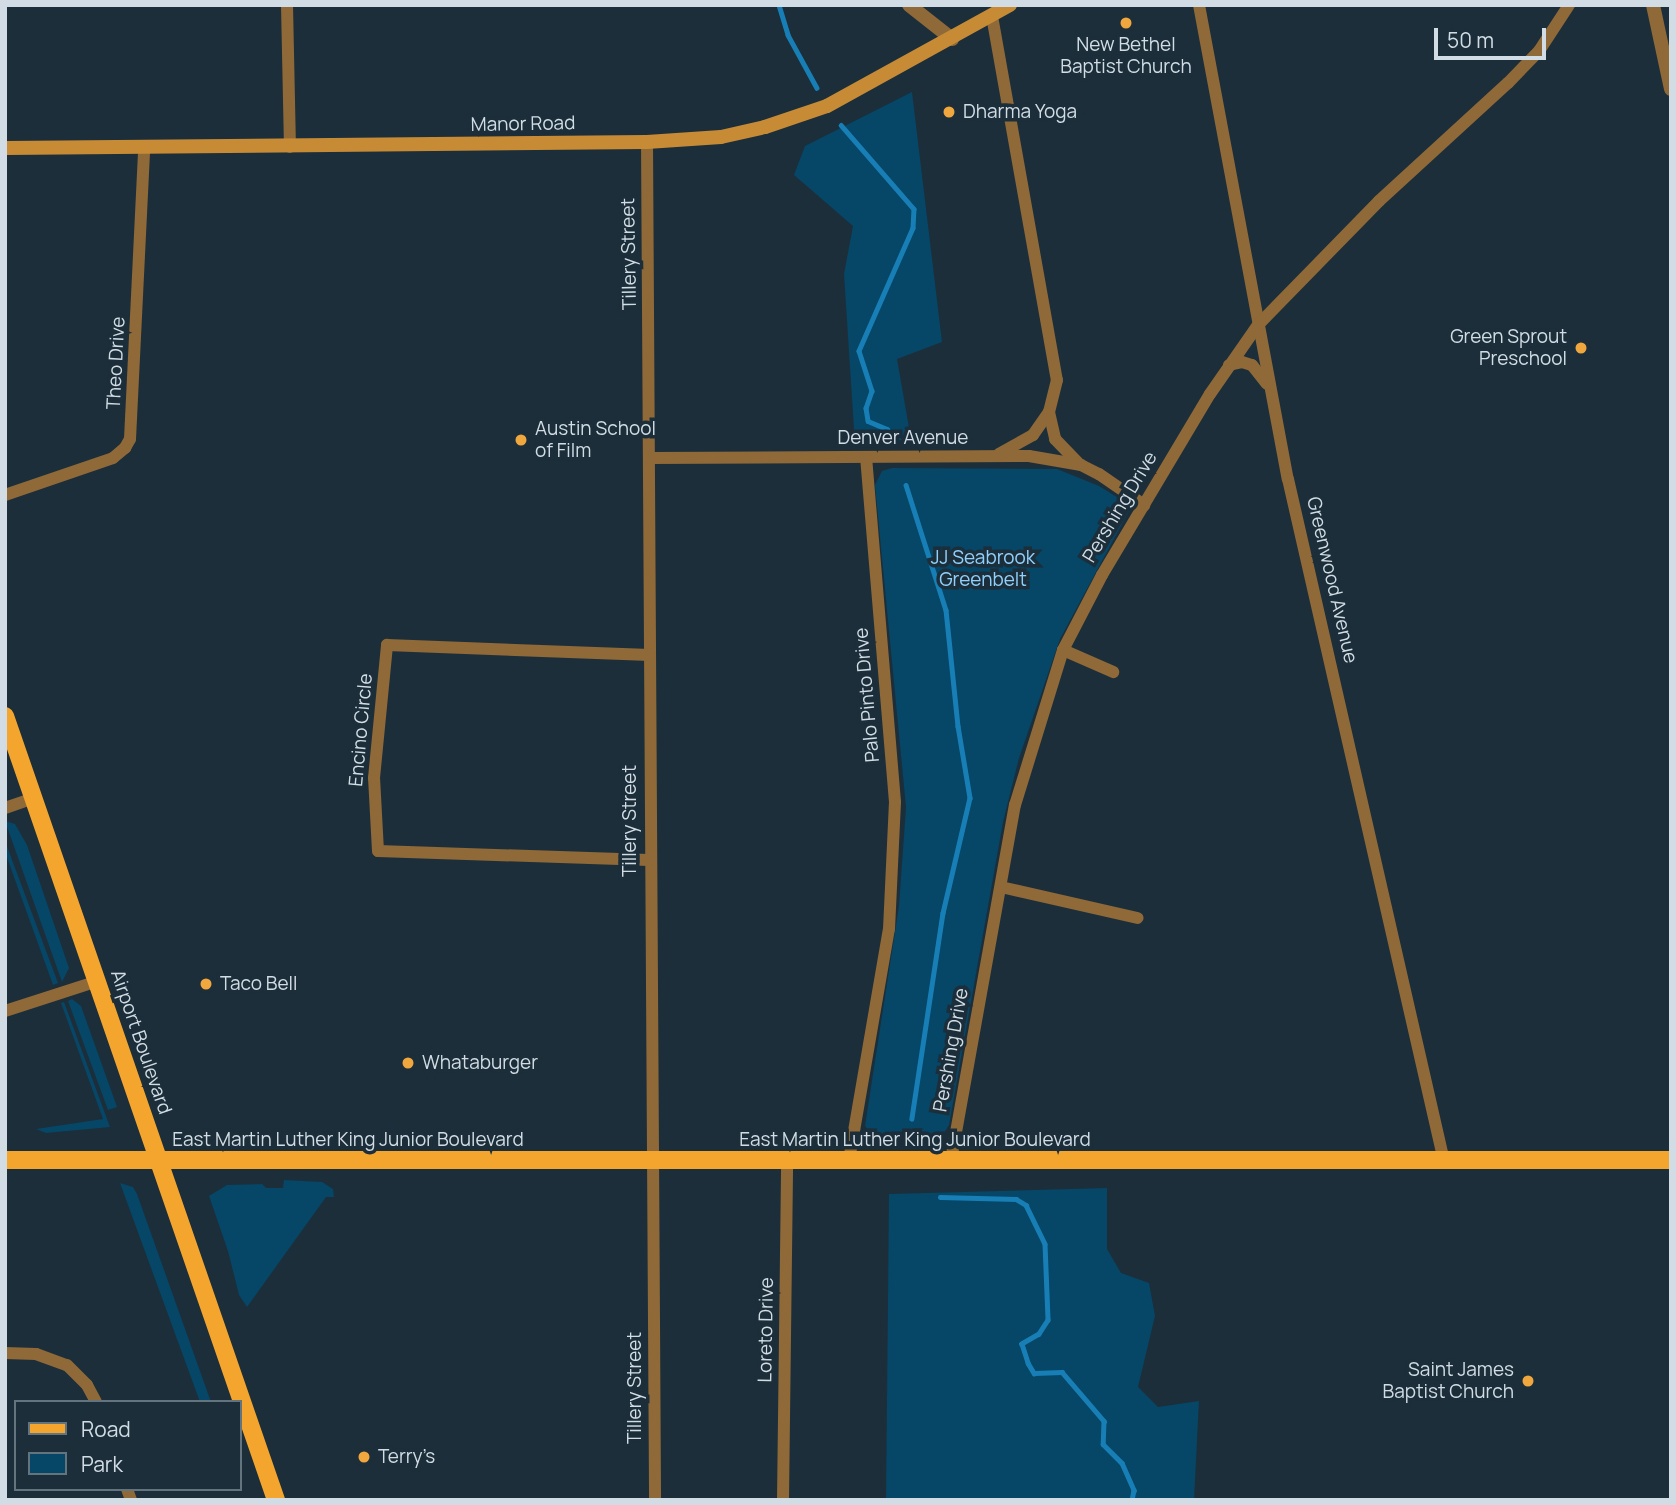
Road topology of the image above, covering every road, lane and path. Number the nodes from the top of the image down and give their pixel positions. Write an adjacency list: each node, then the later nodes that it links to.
1 (287, 5): 11 (street)
2 (909, 5): 8 (street)
3 (1010, 5): 7 (main road, Manor Road)
4 (1199, 5): 14 (street, Greenwood Avenue)
5 (1569, 5): 14 (street, Pershing Drive)
6 (1654, 7): 9 (street)
7 (992, 16): 8 (main road, Manor Road); 17 (street)
8 (952, 39): 10 (main road, Manor Road)
9 (1671, 89)
10 (647, 142): 11 (main road, Manor Road); 19 (street, Tillery Street)
11 (290, 147): 13 (main road, Manor Road)
12 (5, 148): 13 (main road, Manor Road)
13 (144, 148): 22 (street, Theo Drive)
14 (1258, 325): 15 (street, Pershing Drive); 16 (street, Greenwood Avenue)
15 (1228, 365): 16 (street); 23 (street, Pershing Drive)
16 (1269, 387): 42 (street, Greenwood Avenue)
17 (1049, 412): 18 (street); 21 (street)
18 (992, 457): 20 (street, Denver Avenue); 21 (street, Denver Avenue)
19 (649, 458): 20 (street, Denver Avenue); 25 (street, Tillery Street)
20 (866, 458): 37 (street, Palo Pinto Drive)
21 (1081, 466): 23 (street, Denver Avenue)
22 (5, 495)
23 (1144, 505): 24 (street, Pershing Drive)
24 (1063, 650): 26 (street); 31 (street, Pershing Drive)
25 (650, 655): 30 (street, Tillery Street); 30 (street, Encino Circle)
26 (1113, 672)
27 (5, 716): 28 (main road, Airport Boulevard)
28 (34, 798): 29 (street); 33 (main road, Airport Boulevard)
29 (5, 808)
30 (649, 860): 40 (street, Tillery Street)
31 (1001, 887): 32 (street); 38 (street, Pershing Drive)
32 (1138, 918)
33 (98, 981): 34 (street); 36 (main road, Airport Boulevard)
34 (5, 1011)
35 (5, 1160): 36 (main road, East Martin Luther King Junior Boulevard)
36 (159, 1160): 40 (main road, East Martin Luther King Junior Boulevard); 45 (main road, Airport Boulevard)
37 (849, 1160): 38 (main road, East Martin Luther King Junior Boulevard); 41 (main road, East Martin Luther King Junior Boulevard)
38 (951, 1160): 42 (main road, East Martin Luther King Junior Boulevard)
39 (1671, 1160): 42 (main road, East Martin Luther King Junior Boulevard)
40 (652, 1161): 41 (main road, East Martin Luther King Junior Boulevard); 48 (street, Tillery Street)
41 (787, 1161): 49 (street, Loreto Drive)
42 (1444, 1161)
43 (5, 1353): 44 (street)
44 (95, 1400)
45 (242, 1400)
46 (242, 1401): 47 (main road, Airport Boulevard)
47 (276, 1500)
48 (655, 1500)
49 (783, 1500)

